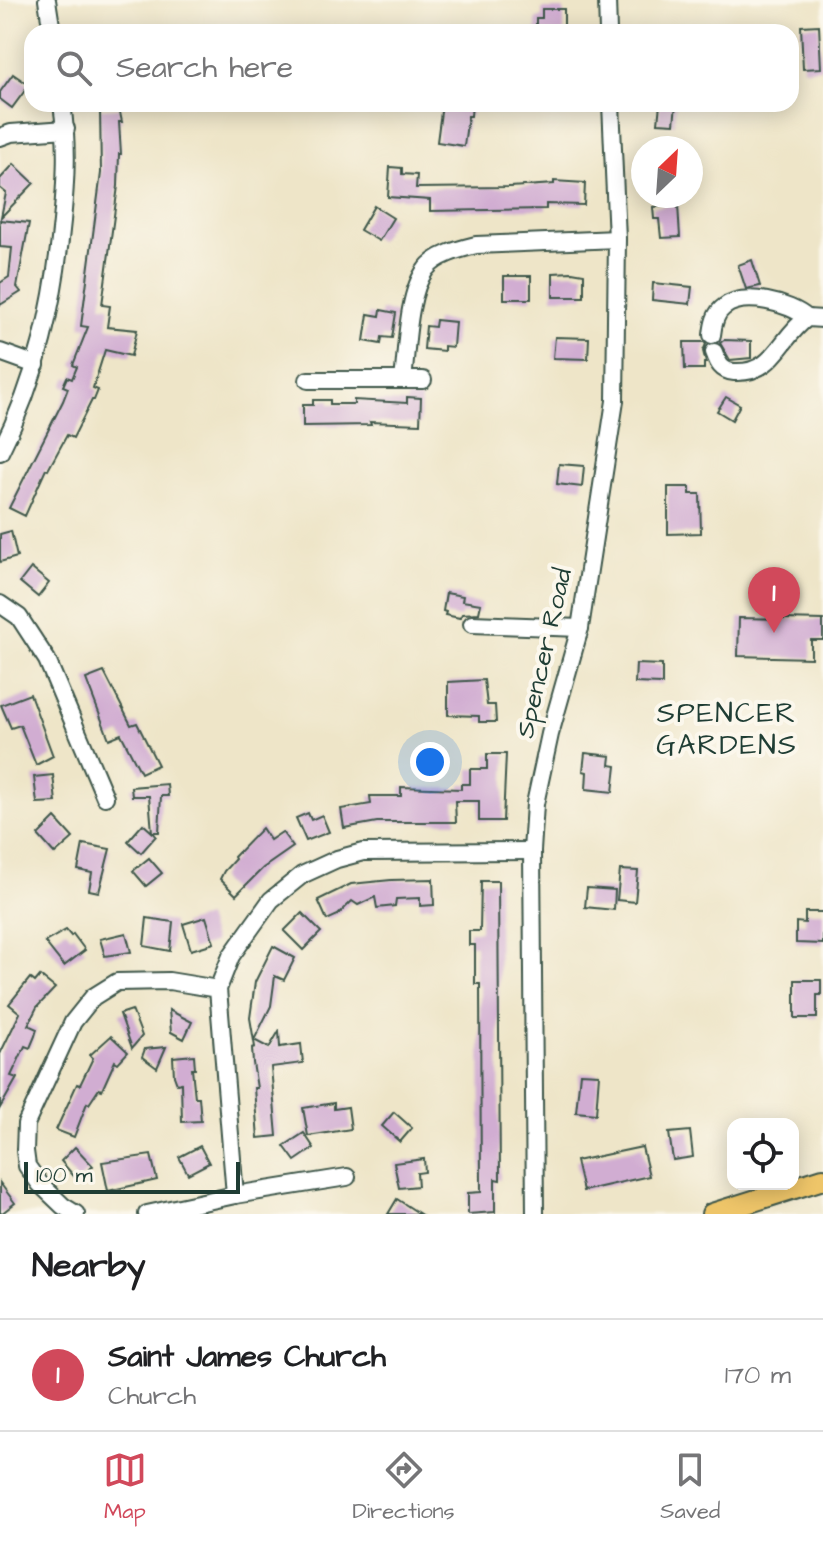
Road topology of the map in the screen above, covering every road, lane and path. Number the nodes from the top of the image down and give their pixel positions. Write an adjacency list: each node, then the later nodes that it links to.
1 (47, 0): 3 (street)
2 (607, 0): 4 (street)
3 (51, 24)
4 (608, 24)
5 (63, 112): 7 (street)
6 (611, 112): 9 (street, Spencer Road)
7 (66, 129): 8 (street); 12 (street)
8 (0, 137)
9 (617, 239): 14 (street); 19 (street, Spencer Road)
10 (815, 318): 10 (street)
11 (0, 352): 12 (street)
12 (36, 365): 16 (street)
13 (308, 380): 14 (street)
14 (403, 380): 15 (street)
15 (423, 380)
16 (0, 452)
17 (0, 604): 20 (street)
18 (472, 624): 19 (street)
19 (580, 628): 21 (street, Spencer Road)
20 (105, 797)
21 (532, 851): 22 (street); 28 (street, Spencer Road)
22 (218, 989): 25 (street); 26 (street)
23 (347, 1177): 25 (street)
24 (823, 1179): 29 (main road)
25 (235, 1195): 27 (street)
26 (76, 1214)
27 (147, 1214)
28 (535, 1214)
29 (712, 1214)

